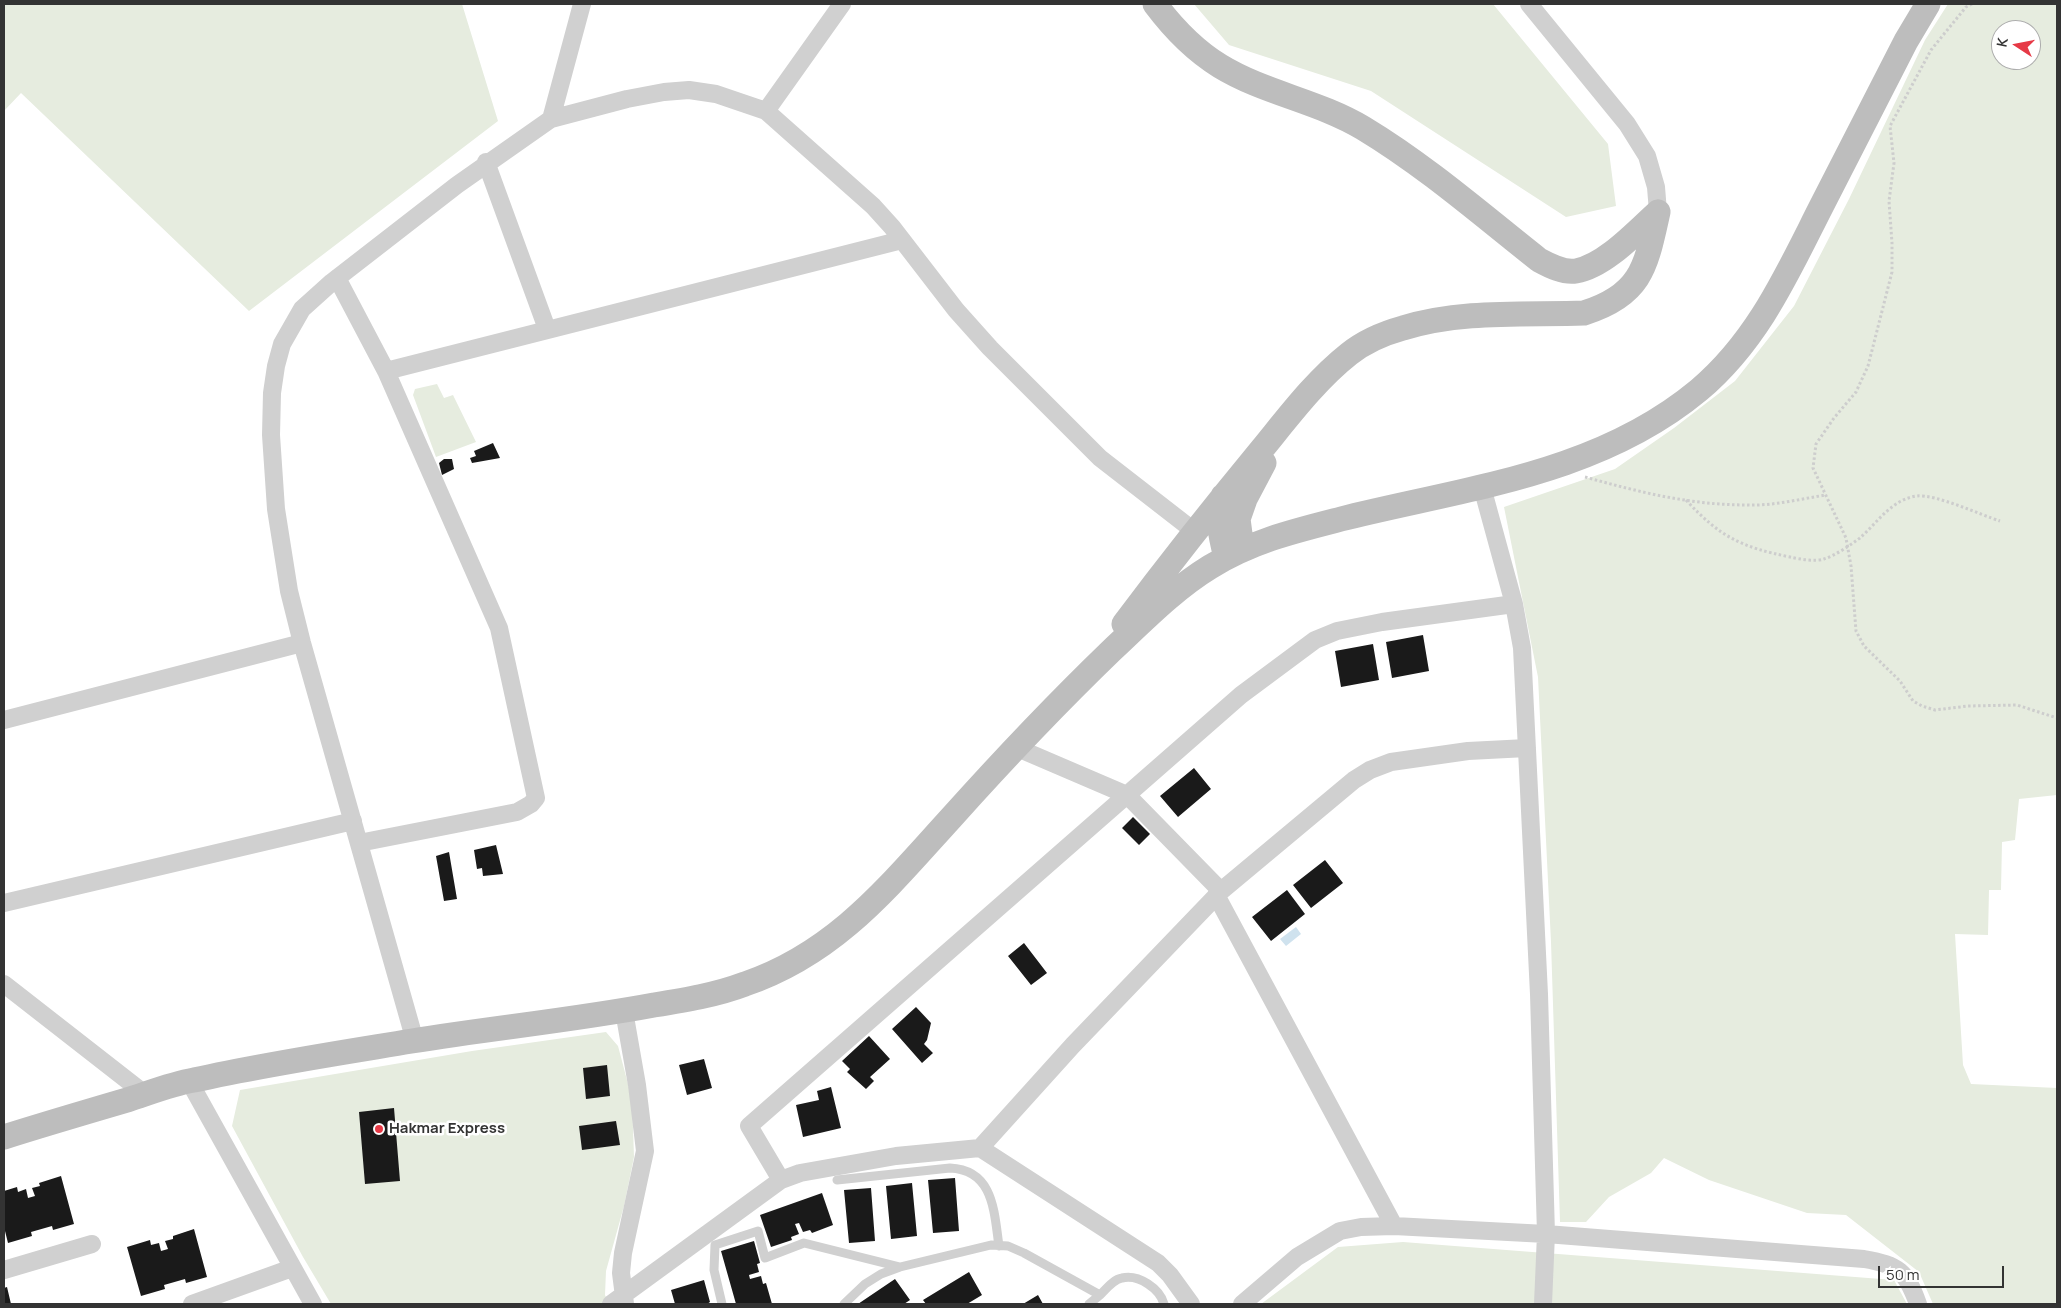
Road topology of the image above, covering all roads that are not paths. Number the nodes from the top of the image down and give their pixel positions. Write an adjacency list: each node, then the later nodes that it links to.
1 (582, 4): 7 (street)
2 (842, 4): 6 (street)
3 (1155, 4): 9 (main road)
4 (1529, 4): 9 (street)
5 (1928, 4): 15 (main road)
6 (766, 111): 7 (street); 10 (street)
7 (551, 119): 8 (street)
8 (486, 162): 11 (street); 12 (street)
9 (1658, 212): 14 (main road)
10 (902, 240): 12 (street); 17 (street)
11 (337, 278): 13 (street); 20 (street)
12 (547, 329): 13 (street)
13 (386, 371): 27 (street)
14 (1288, 418): 16 (main road); 18 (main road)
15 (1482, 487): 18 (main road); 19 (street)
16 (1223, 496): 17 (main road); 18 (main road)
17 (1194, 531): 21 (main road)
18 (1234, 553): 21 (main road)
19 (1514, 604): 24 (street); 25 (street)
20 (302, 643): 22 (street); 26 (street)
21 (1081, 680): 23 (main road)
22 (4, 720)
23 (1015, 747): 25 (street); 31 (main road)
24 (1527, 748): 28 (street); 40 (street)
25 (1126, 795): 28 (street); 37 (street)
26 (353, 821): 27 (street); 29 (street)
27 (359, 843): 32 (street)
28 (1219, 893): 36 (street); 39 (street)
29 (4, 903)
30 (4, 984): 34 (street)
31 (624, 1011): 32 (main road); 47 (street)
32 (415, 1041): 33 (main road)
33 (189, 1080): 34 (main road); 44 (street)
34 (145, 1094): 35 (main road)
35 (4, 1137)
36 (980, 1148): 37 (street); 54 (street)
37 (782, 1180): 47 (street)
38 (837, 1180): 42 (lane)
39 (1394, 1226): 40 (street); 55 (street)
40 (1546, 1234): 56 (street); 57 (street)
41 (92, 1244): 45 (street)
42 (999, 1246): 43 (lane); 46 (lane)
43 (900, 1267): 50 (lane); 51 (lane)
44 (292, 1268): 48 (street); 49 (street)
45 (4, 1270)
46 (1100, 1295): 52 (lane); 53 (lane)
47 (620, 1302)
48 (192, 1304)
49 (313, 1304)
50 (722, 1304)
51 (844, 1304)
52 (1089, 1304)
53 (1164, 1304)
54 (1191, 1304)
55 (1242, 1304)
56 (1543, 1304)
57 (1918, 1304)

